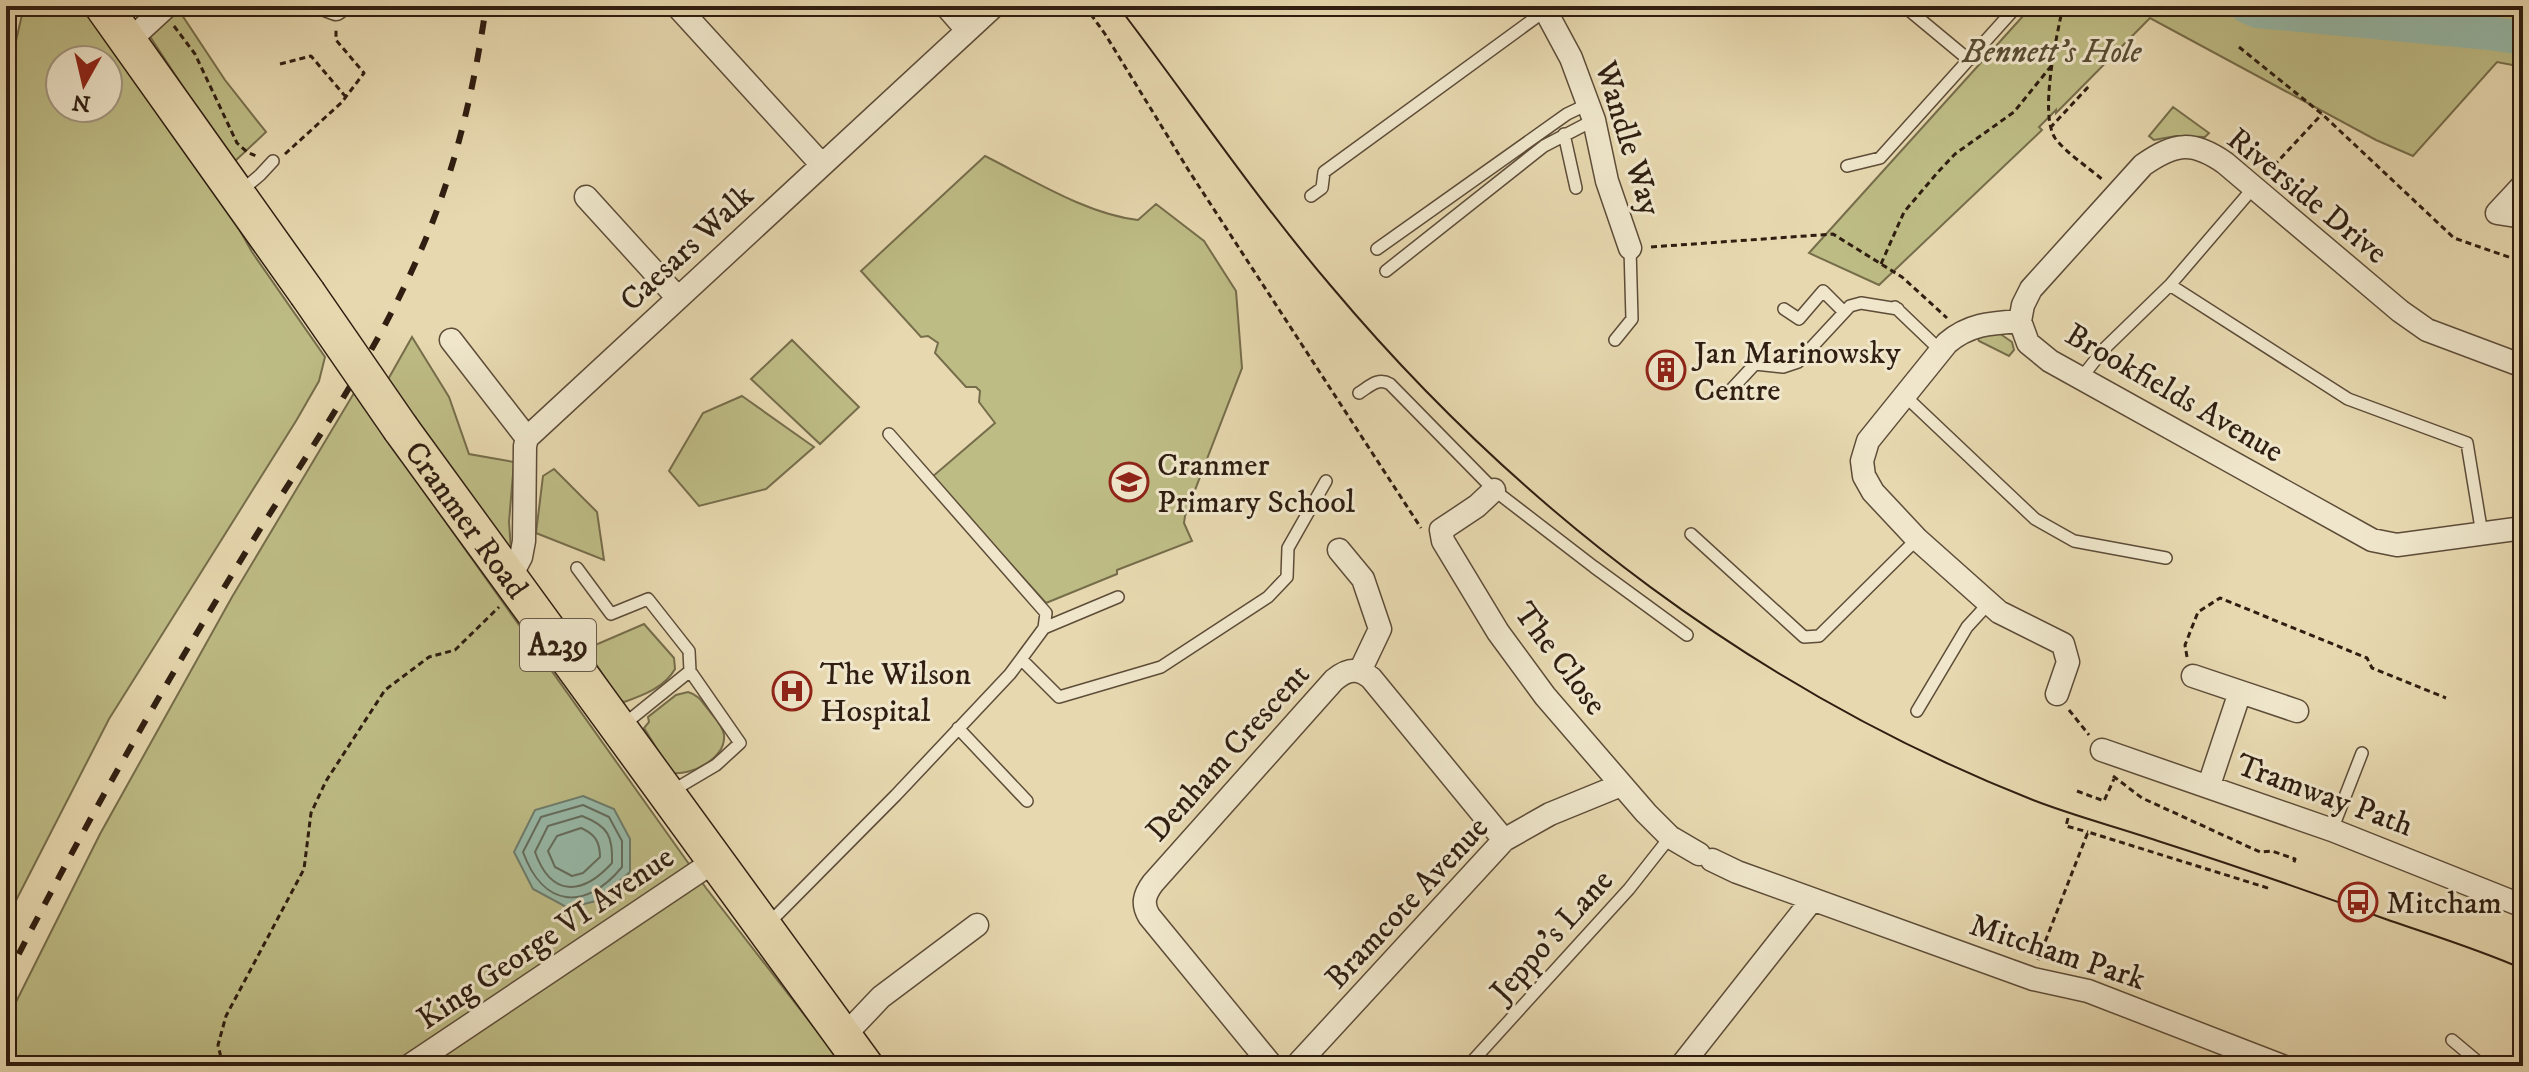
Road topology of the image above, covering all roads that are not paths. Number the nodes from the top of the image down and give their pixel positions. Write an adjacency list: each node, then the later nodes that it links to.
1 (103, 6): 10 (main road, Cranmer Road / A239)
2 (677, 6): 15 (street)
3 (946, 6): 9 (street)
4 (994, 6): 9 (street, Caesars Walk)
5 (1904, 6): 11 (lane)
6 (2017, 6): 11 (lane)
7 (164, 8): 10 (street)
8 (1544, 8): 12 (street, Wandle Way); 21 (lane)
9 (967, 30): 15 (street, Caesars Walk)
10 (129, 41): 20 (main road, Cranmer Road / A239)
11 (1969, 60): 16 (lane)
12 (1591, 112): 13 (lane); 24 (street, Wandle Way); 25 (lane)
13 (1564, 134): 19 (lane); 26 (lane)
14 (273, 161): 20 (lane)
15 (822, 165): 28 (street, Caesars Walk)
16 (1847, 166)
17 (2523, 185): 23 (street)
18 (2254, 187): 27 (lane); 31 (street, Riverside Drive); 35 (street, Riverside Drive)
19 (1576, 188)
20 (237, 194): 51 (main road, Cranmer Road / A239, bridge)
21 (1311, 196)
22 (586, 197): 28 (street)
23 (2523, 217)
24 (1630, 248): 33 (lane)
25 (1377, 249)
26 (1386, 271)
27 (2170, 285): 36 (lane); 46 (lane)
28 (677, 297): 41 (street, Caesars Walk)
29 (1784, 309): 30 (lane)
30 (1844, 312): 34 (lane); 37 (lane)
31 (2020, 321): 34 (street, Brookfields Avenue); 36 (street, Brookfields Avenue)
32 (451, 340): 41 (street)
33 (1615, 340)
34 (1941, 351): 39 (street)
35 (2523, 366)
36 (2082, 377): 46 (street, Brookfields Avenue)
37 (1729, 392)
38 (1359, 393): 43 (lane)
39 (1905, 396): 47 (street); 49 (lane)
40 (889, 434): 54 (lane)
41 (527, 438): 51 (street)
42 (1326, 481): 56 (lane)
43 (1494, 490): 55 (lane); 68 (street, The Close)
44 (2523, 528): 46 (street, Brookfields Avenue)
45 (1691, 534): 47 (lane)
46 (2482, 534)
47 (1917, 539): 53 (street)
48 (1339, 550): 58 (street)
49 (2166, 558)
50 (577, 568): 57 (lane)
51 (512, 581): 65 (main road, Cranmer Road / A239)
52 (1118, 597): 54 (lane)
53 (1989, 603): 61 (street); 62 (lane)
54 (1044, 628): 56 (lane)
55 (1687, 635)
56 (1022, 660): 64 (lane)
57 (690, 671): 65 (lane); 70 (lane)
58 (1360, 671): 74 (street, Denham Crescent); 85 (street, Denham Crescent)
59 (2193, 676): 60 (street)
60 (2240, 692): 63 (street); 69 (street)
61 (2057, 694)
62 (1917, 711)
63 (2297, 711)
64 (958, 728): 71 (lane); 80 (lane)
65 (619, 729): 70 (main road, Cranmer Road / A239)
66 (2102, 750): 69 (street, Tramway Path)
67 (2362, 753): 72 (lane)
68 (1621, 785): 73 (street, The Close); 74 (street, Bramcote Avenue)
69 (2209, 785): 72 (street, Tramway Path)
70 (667, 794): 76 (main road, Cranmer Road / A239)
71 (1027, 801)
72 (2332, 830): 78 (street, Tramway Path)
73 (1670, 837): 75 (street, The Close); 87 (lane, Jeppo's Lane)
74 (1504, 840): 86 (street, Bramcote Avenue)
75 (1706, 857): 77 (street, Mitcham Park)
76 (716, 860): 80 (main road, Cranmer Road / A239); 83 (street, King George VI Avenue)
77 (1812, 900): 88 (street); 89 (street, Mitcham Park)
78 (2523, 906)
79 (977, 925): 81 (street)
80 (765, 927): 81 (main road, Cranmer Road / A239)
81 (844, 1036): 84 (main road, Cranmer Road / A239)
82 (2452, 1040): 90 (lane)
83 (409, 1066)
84 (865, 1066)
85 (1272, 1066)
86 (1296, 1066)
87 (1468, 1066)
88 (1681, 1066)
89 (2282, 1066)
90 (2483, 1066)

